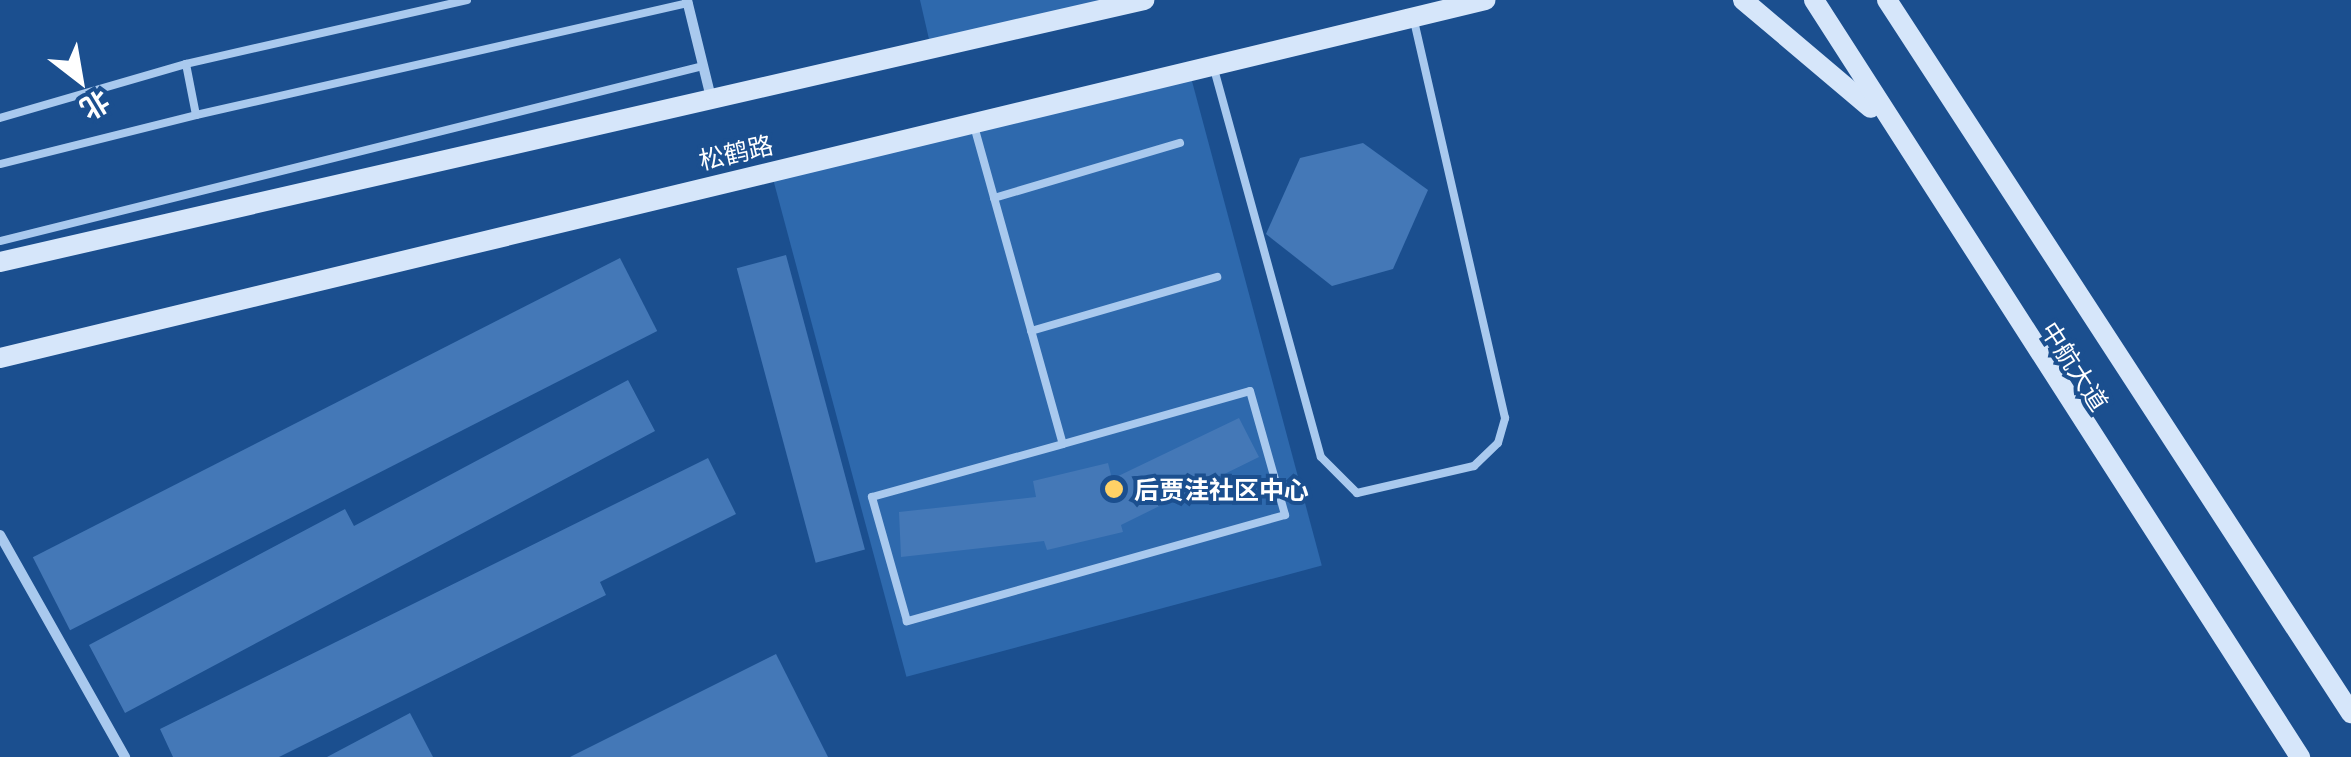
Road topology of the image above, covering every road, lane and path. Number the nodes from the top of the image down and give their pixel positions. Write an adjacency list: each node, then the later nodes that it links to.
1 (467, 0): 9 (lane)
2 (1144, 0): 12 (main road)
3 (1485, 0): 8 (main road, 松鹤路)
4 (1742, 0): 15 (main road)
5 (1814, 0): 15 (main road, 中航大道)
6 (1888, 0): 27 (main road, 中航大道)
7 (688, 1): 11 (street); 13 (lane)
8 (1414, 17): 10 (main road, 松鹤路); 10 (lane)
9 (186, 64): 13 (lane); 14 (lane)
10 (1213, 64): 16 (main road, 松鹤路)
11 (703, 66): 12 (street); 20 (lane)
12 (711, 98): 21 (main road)
13 (196, 115): 18 (lane)
14 (0, 118)
15 (1885, 121): 29 (main road, 中航大道)
16 (973, 122): 19 (lane); 24 (main road, 松鹤路)
17 (1180, 143): 19 (lane)
18 (0, 164)
19 (994, 198): 23 (lane)
20 (0, 241)
21 (0, 262)
22 (1217, 277): 23 (lane)
23 (1031, 331): 25 (lane)
24 (0, 358)
25 (1062, 444): 25 (lane)
26 (0, 535): 28 (street)
27 (2351, 713)
28 (126, 757)
29 (2300, 757)

